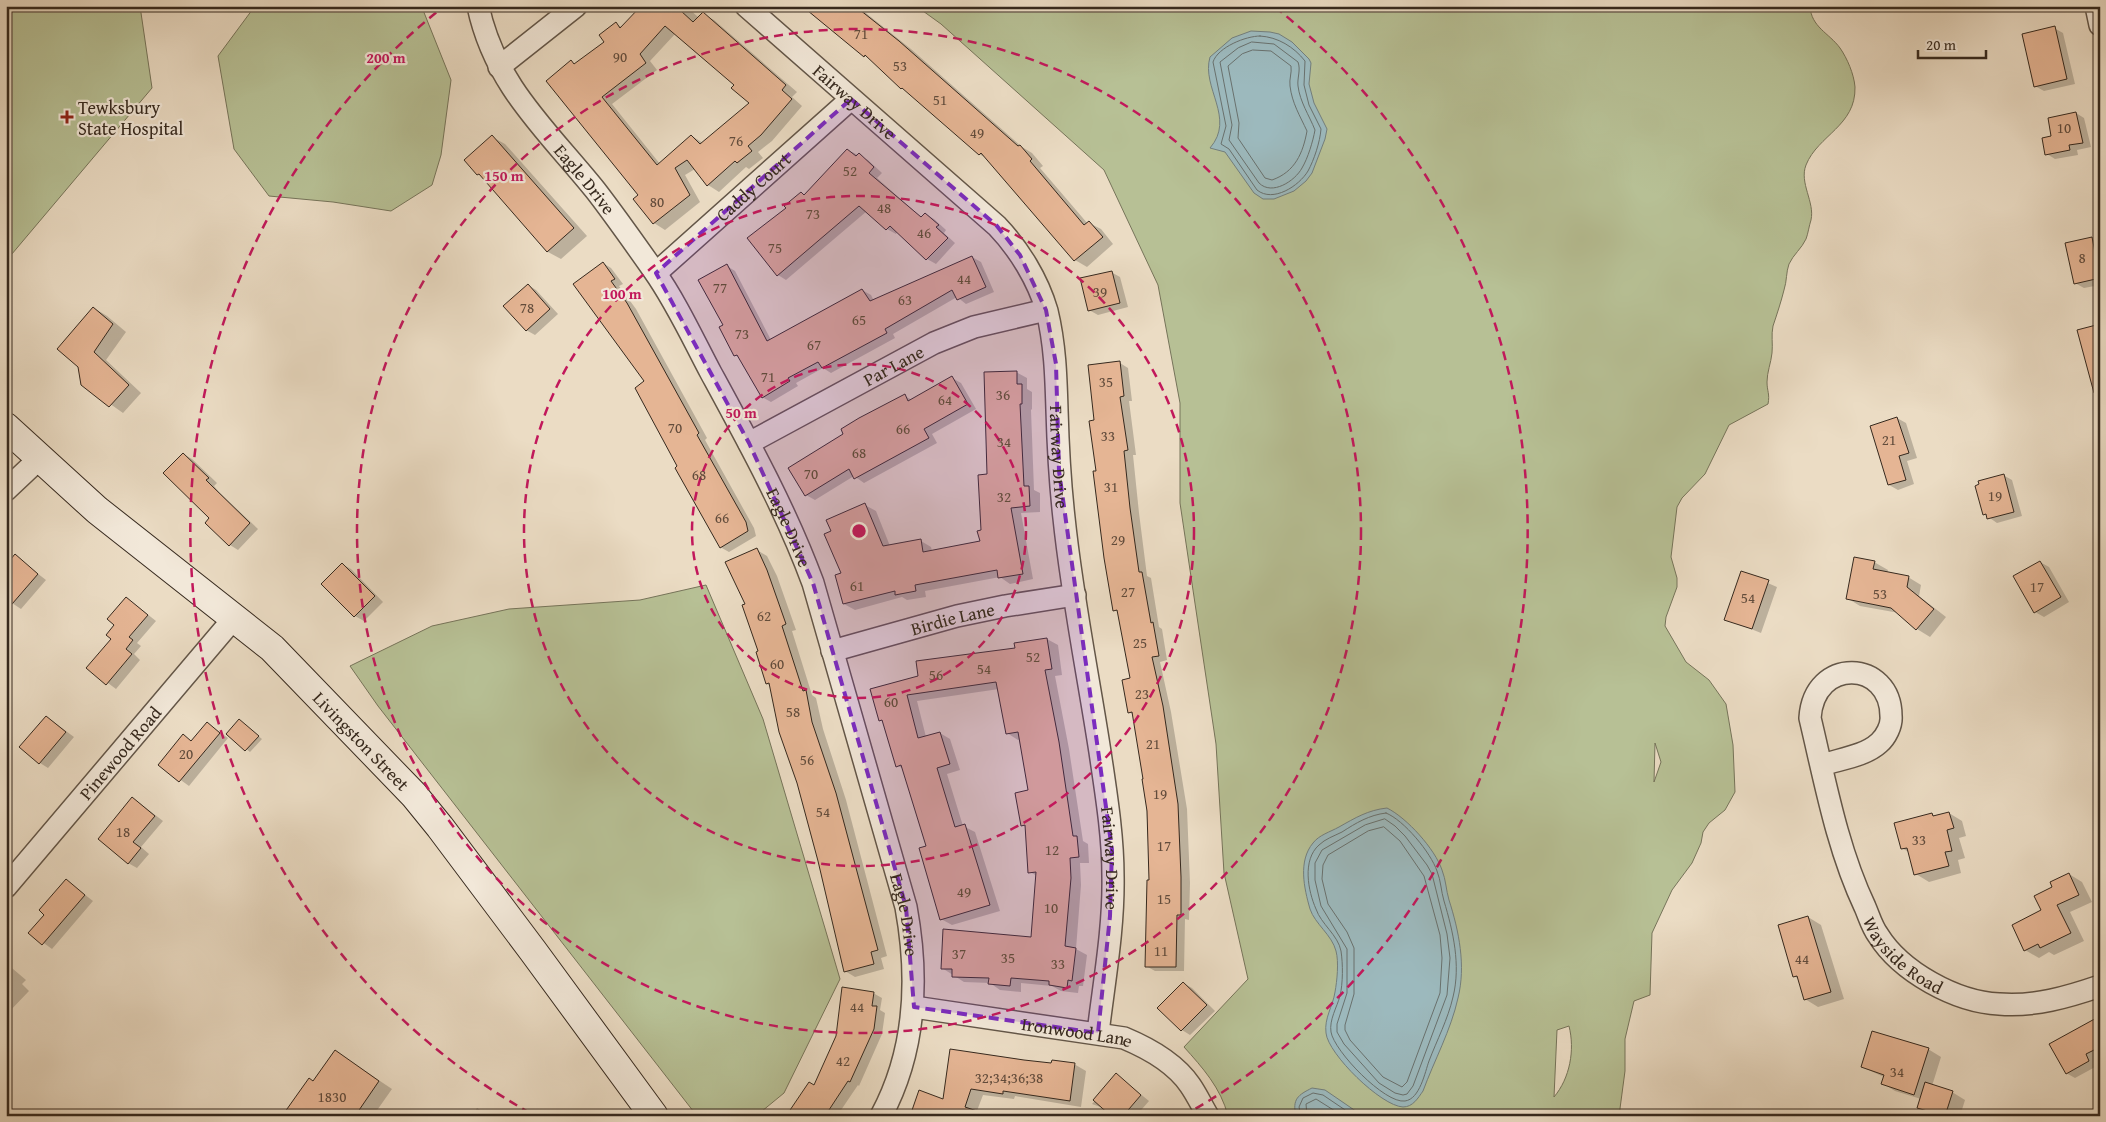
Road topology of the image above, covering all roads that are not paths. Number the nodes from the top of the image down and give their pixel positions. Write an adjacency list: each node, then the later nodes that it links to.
1 (478, 6): 6 (street, Eagle Drive)
2 (576, 6): 6 (street)
3 (746, 6): 7 (street, Fairway Drive)
4 (2096, 6): 5 (street)
5 (2100, 25)
6 (499, 67): 8 (street, Eagle Drive)
7 (851, 99): 8 (street, Caddy Court); 9 (street, Fairway Drive)
8 (656, 273): 11 (street, Eagle Drive)
9 (1046, 310): 11 (street, Par Lane); 14 (street, Fairway Drive)
10 (6, 427): 12 (street, Livingston Street)
11 (749, 443): 16 (street, Eagle Drive)
12 (40, 458): 13 (street); 15 (street, Livingston Street)
13 (6, 490)
14 (1075, 595): 16 (street, Birdie Lane); 21 (street, Fairway Drive)
15 (234, 618): 18 (street, Pinewood Road); 22 (street, Livingston Street)
16 (832, 651): 20 (street, Eagle Drive)
17 (1822, 765): 17 (street, Wayside Road); 19 (street, Wayside Road)
18 (6, 887)
19 (2100, 986)
20 (914, 1008): 21 (street, Ironwood Lane); 23 (street, Eagle Drive)
21 (1098, 1033): 24 (street, Ironwood Lane)
22 (654, 1116)
23 (881, 1116)
24 (1208, 1116)

